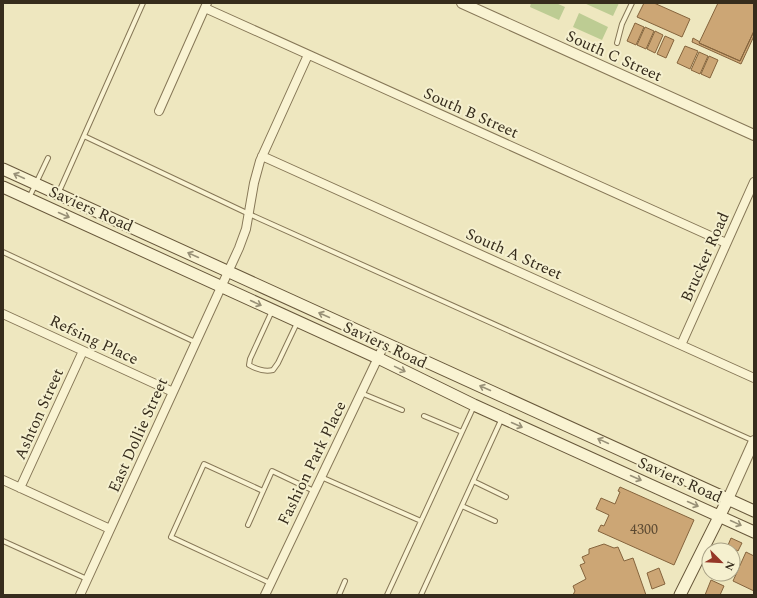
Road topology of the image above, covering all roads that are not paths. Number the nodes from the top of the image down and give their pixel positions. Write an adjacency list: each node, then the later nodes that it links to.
1 (143, 3): 9 (lane)
2 (462, 3): 8 (street, South C Street)
3 (632, 3): 5 (lane)
4 (206, 6): 6 (street, South B Street); 7 (street)
5 (616, 43)
6 (308, 55): 10 (street, East Dollie Street); 19 (street, South B Street)
7 (159, 111)
8 (754, 135)
9 (84, 136): 16 (lane); 18 (lane)
10 (262, 156): 18 (street, East Dollie Street); 28 (street, South A Street)
11 (48, 158): 14 (lane)
12 (3, 169): 14 (main road, Saviers Road, one-way to 12)
13 (754, 182): 19 (street, Brucker Road)
14 (36, 184): 16 (main road, Saviers Road); 17 (lane)
15 (3, 187): 17 (main road, Saviers Road)
16 (58, 194): 21 (main road, Saviers Road, one-way to 16)
17 (29, 199): 22 (main road, Saviers Road, one-way to 22)
18 (249, 214): 21 (street, East Dollie Street); 39 (lane)
19 (726, 243): 28 (street, Brucker Road)
20 (3, 252): 26 (lane)
21 (228, 271): 22 (street, East Dollie Street); 27 (main road, Saviers Road, one-way to 21)
22 (221, 287): 23 (main road, Saviers Road, one-way to 23); 26 (street, East Dollie Street)
23 (272, 311): 25 (main road, Saviers Road); 25 (lane)
24 (3, 314): 29 (street, Refsing Place)
25 (298, 322): 30 (main road, Saviers Road)
26 (195, 342): 32 (street, East Dollie Street)
27 (385, 343): 30 (street, Fashion Park Place); 47 (main road, Saviers Road, one-way to 27)
28 (681, 345): 31 (street, South A Street)
29 (83, 350): 32 (street, Refsing Place); 43 (street, Ashton Street)
30 (378, 358): 33 (street, Fashion Park Place); 34 (main road, Saviers Road, one-way to 34)
31 (754, 378)
32 (173, 392): 54 (street, East Dollie Street)
33 (361, 393): 35 (lane); 40 (street, Fashion Park Place)
34 (474, 405): 37 (main road, Saviers Road); 38 (lane)
35 (402, 410)
36 (424, 416): 38 (lane)
37 (502, 418): 42 (lane); 50 (main road, Saviers Road, one-way to 50)
38 (462, 432): 51 (lane)
39 (754, 441): 47 (street)
40 (320, 477): 45 (street, Fashion Park Place); 51 (lane)
41 (3, 480): 43 (street)
42 (473, 481): 46 (lane); 48 (lane)
43 (20, 488): 54 (street)
44 (263, 491): 45 (lane); 53 (lane); 59 (lane)
45 (314, 491): 59 (street, Fashion Park Place)
46 (506, 496)
47 (728, 499): 49 (main road, Saviers Road); 50 (main road)
48 (462, 506): 52 (lane); 64 (lane)
49 (754, 511)
50 (719, 515): 55 (main road, Saviers Road, one-way to 55); 65 (main road)
51 (421, 521): 63 (lane)
52 (495, 521)
53 (248, 525)
54 (110, 529): 57 (street, East Dollie Street)
55 (754, 532)
56 (3, 541): 57 (lane)
57 (88, 579): 60 (street, East Dollie Street)
58 (345, 581): 62 (lane)
59 (270, 583): 61 (street, Fashion Park Place)
60 (80, 595)
61 (265, 595)
62 (339, 595)
63 (387, 595)
64 (421, 595)
65 (680, 595)

